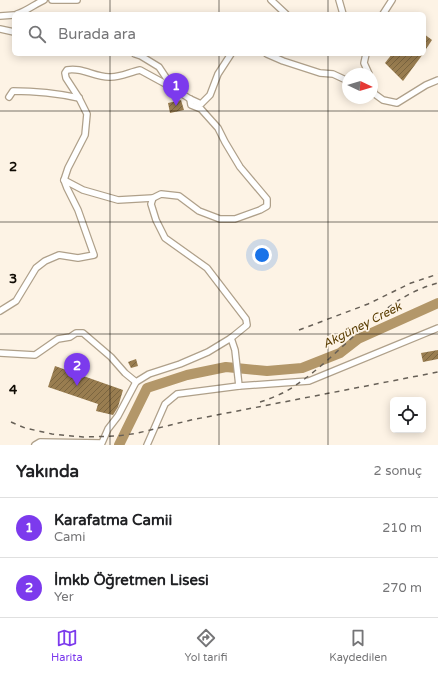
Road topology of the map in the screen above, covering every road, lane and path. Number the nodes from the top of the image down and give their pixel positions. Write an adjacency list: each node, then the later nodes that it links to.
1 (44, 0): 7 (street)
2 (52, 0): 3 (street)
3 (77, 0)
4 (271, 0): 8 (street)
5 (339, 0): 9 (street)
6 (392, 0): 10 (street)
7 (23, 12)
8 (284, 12)
9 (342, 12)
10 (383, 12)
11 (12, 15): 12 (street)
12 (0, 16)
13 (0, 29): 14 (street)
14 (12, 32)
15 (140, 56): 22 (street)
16 (230, 56): 26 (street)
17 (271, 56): 20 (street)
18 (366, 56): 19 (street)
19 (366, 68)
20 (342, 78)
21 (438, 80): 23 (street)
22 (173, 88): 25 (street); 26 (street)
23 (378, 96)
24 (10, 97): 25 (street)
25 (79, 98): 27 (street)
26 (190, 99): 28 (street)
27 (64, 180): 28 (street); 29 (street)
28 (153, 198): 31 (street)
29 (0, 311)
30 (438, 328): 34 (street)
31 (232, 338): 33 (street); 34 (street)
32 (0, 353): 33 (street)
33 (136, 382): 35 (street)
34 (239, 386): 37 (street)
35 (101, 444): 36 (street)
36 (35, 445)
37 (147, 445)

